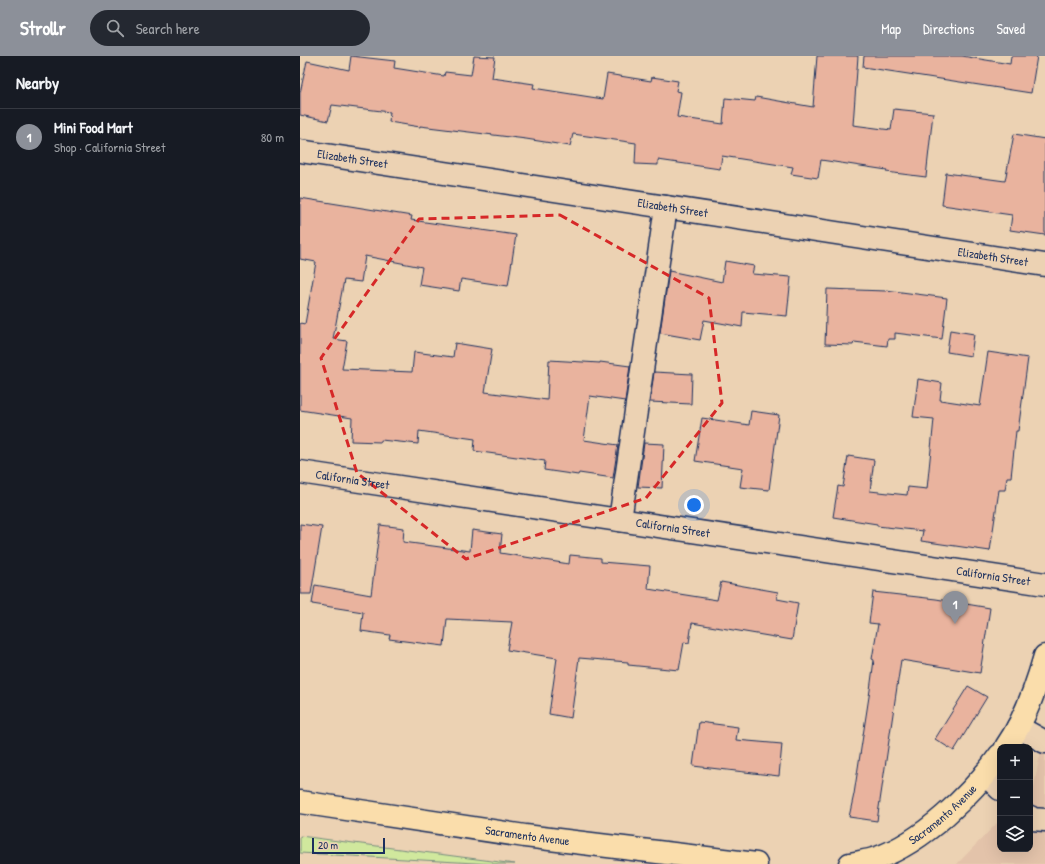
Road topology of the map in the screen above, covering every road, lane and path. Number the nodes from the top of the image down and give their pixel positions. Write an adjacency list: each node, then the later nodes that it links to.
1 (300, 151): 2 (street, Elizabeth Street)
2 (666, 207): 3 (street, Elizabeth Street); 5 (street)
3 (1045, 265)
4 (300, 472): 5 (street, California Street)
5 (620, 520): 6 (street, California Street)
6 (1045, 584)
7 (1045, 656): 8 (main road)
8 (1018, 727): 9 (street); 10 (main road)
9 (1045, 742)
10 (1008, 744)
11 (997, 765): 12 (main road, Sacramento Avenue)
12 (992, 782): 17 (main road, Sacramento Avenue)
13 (300, 802): 16 (main road, Sacramento Avenue)
14 (1033, 819): 15 (street)
15 (1045, 820)
16 (756, 864)
17 (850, 864)

